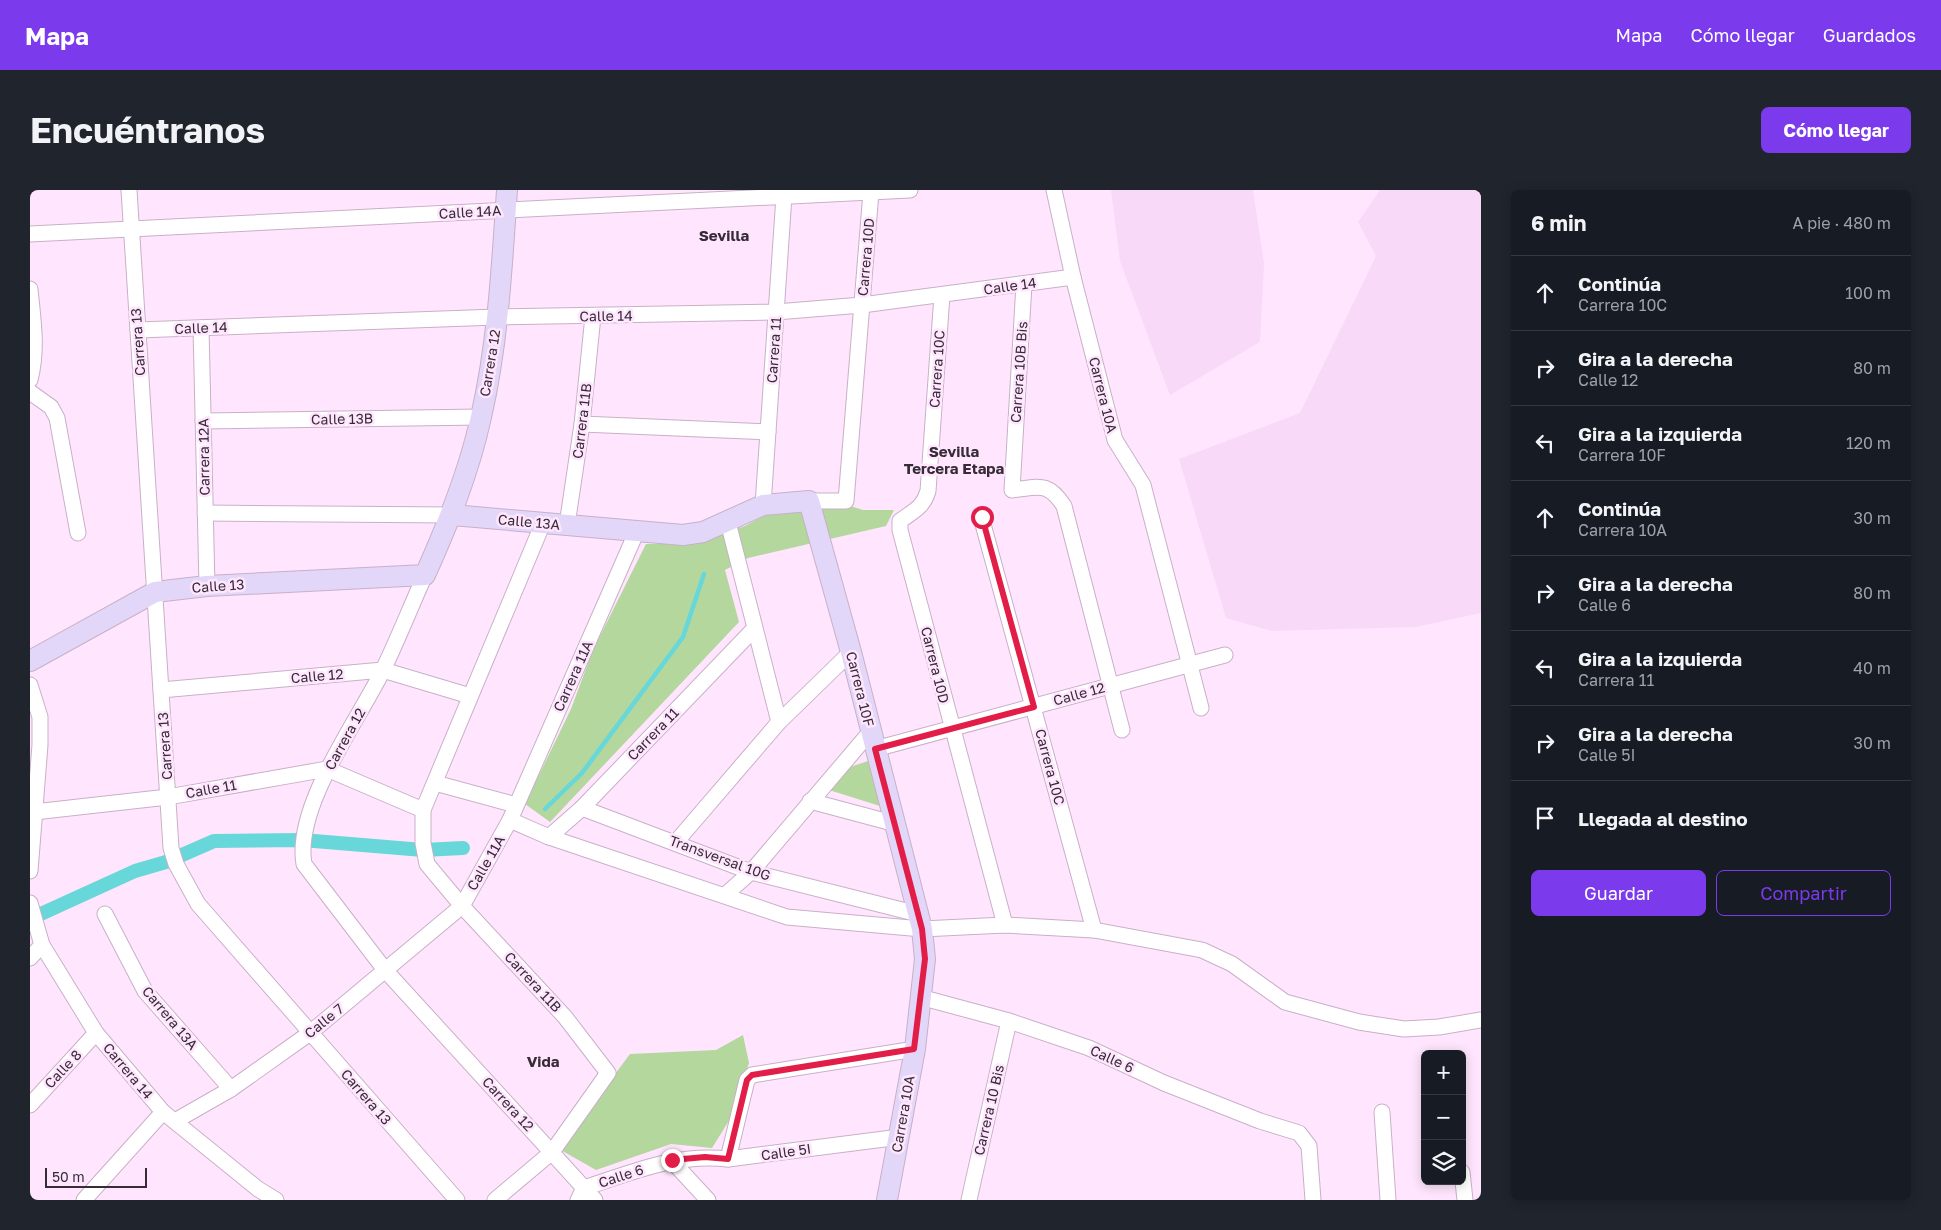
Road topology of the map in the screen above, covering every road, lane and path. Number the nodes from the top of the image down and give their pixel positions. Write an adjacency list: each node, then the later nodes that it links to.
1 (128, 190): 8 (street, Carrera 13)
2 (507, 190): 7 (street, Carrera 12)
3 (910, 190): 5 (street, Calle 14A)
4 (1054, 190): 10 (street, Carrera 10A)
5 (871, 192): 6 (street, Calle 14A); 14 (street, Carrera 10D)
6 (784, 196): 7 (street, Calle 14A); 15 (street, Carrera 11)
7 (506, 210): 8 (street, Calle 14A); 17 (street, Carrera 12)
8 (131, 228): 9 (street, Calle 14A); 19 (street, Carrera 13)
9 (30, 234)
10 (1073, 277): 11 (street, Calle 14); 45 (street, Carrera 10A)
11 (1024, 284): 13 (street, Calle 14); 48 (street, Carrera 10B Bis)
12 (30, 289): 20 (street)
13 (942, 295): 14 (street, Calle 14); 32 (street, Carrera 10C)
14 (862, 304): 15 (street, Calle 14); 27 (street, Carrera 10D)
15 (776, 312): 16 (street, Calle 14); 25 (street, Carrera 11)
16 (593, 316): 17 (street, Calle 14); 24 (street, Carrera 11B)
17 (498, 317): 18 (street, Calle 14); 22 (street, Carrera 12)
18 (201, 328): 19 (street, Calle 14); 23 (street, Carrera 12A)
19 (138, 330): 40 (street, Carrera 13)
20 (30, 380)
21 (30, 392): 36 (street)
22 (482, 418): 23 (street, Calle 13B); 30 (street, Carrera 12)
23 (203, 421): 29 (street, Carrera 12A)
24 (582, 424): 25 (street); 35 (street, Carrera 11B)
25 (768, 432): 28 (street, Carrera 11)
26 (809, 501): 27 (street, Calle 13A); 28 (street, Calle 13A); 42 (street, Carrera 10F)
27 (846, 501)
28 (763, 505): 34 (street, Calle 13A)
29 (205, 513): 30 (street, Calle 13A); 39 (street, Carrera 12A)
30 (452, 515): 33 (street, Calle 13A); 38 (street, Carrera 12)
31 (982, 517): 51 (street, Carrera 10C)
32 (900, 521): 54 (street, Carrera 10D)
33 (543, 522): 35 (street, Calle 13A); 50 (street, Carrera 11B)
34 (728, 522): 37 (street, Calle 13A); 41 (street)
35 (567, 525): 37 (street, Calle 13A)
36 (78, 533)
37 (636, 533): 61 (street, Carrera 11A)
38 (424, 575): 39 (street, Calle 13); 46 (street, Carrera 12)
39 (207, 586): 40 (street, Calle 13)
40 (155, 592): 44 (street, Calle 13); 49 (street, Carrera 13)
41 (754, 629): 53 (street); 62 (street, Carrera 11)
42 (851, 652): 53 (street); 56 (street, Carrera 10F)
43 (1225, 655): 45 (street, Calle 12)
44 (30, 661)
45 (1190, 665): 48 (street, Calle 12); 52 (street, Carrera 10A)
46 (383, 670): 49 (street, Calle 12); 50 (street, Calle 12); 57 (street, Carrera 12)
47 (30, 685): 64 (street)
48 (1110, 686): 51 (street, Calle 12); 55 (street)
49 (161, 690): 59 (street, Carrera 13)
50 (470, 696): 58 (street, Carrera 11B)
51 (1034, 707): 54 (street, Calle 12); 77 (street, Carrera 10C)
52 (1201, 708)
53 (779, 722): 68 (street)
54 (952, 729): 56 (street, Calle 12); 76 (street, Carrera 10D)
55 (1122, 730)
56 (873, 740): 60 (street); 66 (street, Carrera 10F)
57 (327, 769): 59 (street, Calle 11); 63 (street); 80 (street, Carrera 12)
58 (435, 783): 61 (street); 63 (street, Carrera 11B)
59 (168, 797): 64 (street, Calle 11); 85 (street, Carrera 13)
60 (810, 801): 66 (street); 70 (street)
61 (516, 804): 65 (street, Carrera 11A)
62 (582, 808): 67 (street, Carrera 11); 68 (street, Transversal 10G)
63 (423, 810): 72 (street, Carrera 11B)
64 (34, 812): 69 (street)
65 (510, 820): 67 (street); 72 (street, Calle 11A)
66 (896, 824): 75 (street, Carrera 10F)
67 (550, 837): 71 (street)
68 (676, 842): 70 (street, Transversal 10G)
69 (30, 871)
70 (751, 872): 71 (street); 75 (street, Transversal 10G)
71 (726, 895): 75 (street)
72 (462, 906): 80 (street, Calle 7); 92 (street, Carrera 11B)
73 (31, 908): 78 (street, Carrera 14)
74 (105, 914): 87 (street, Carrera 13A)
75 (920, 922): 76 (street); 81 (street, Carrera 10F)
76 (1004, 925): 77 (street)
77 (1094, 930): 82 (street)
78 (42, 945): 79 (street); 84 (street, Carrera 14)
79 (30, 958)
80 (385, 970): 85 (street, Calle 7); 92 (street, Carrera 12)
81 (920, 997): 83 (street, Calle 6); 86 (street, Carrera 10A)
82 (1481, 1020)
83 (1009, 1021): 105 (street, Carrera 10 Bis); 106 (street, Calle 6)
84 (96, 1033): 88 (street, Calle 8); 90 (street, Carrera 14)
85 (310, 1033): 87 (street, Calle 7); 100 (street, Carrera 13)
86 (914, 1049): 91 (street, Carrera 10A); 93 (street)
87 (231, 1089): 90 (street, Calle 7)
88 (30, 1105)
89 (1382, 1112): 107 (street)
90 (169, 1117): 96 (street, Carrera 14); 98 (street, Calle 7)
91 (900, 1137): 93 (street, Calle 5I); 104 (street, Carrera 10A)
92 (552, 1152): 97 (street, Carrera 12); 101 (street)
93 (728, 1159): 94 (street, Calle 5I)
94 (672, 1160): 97 (street, Calle 6); 103 (street)
95 (1463, 1185): 108 (street)
96 (253, 1194): 99 (street, Carrera 14)
97 (581, 1194): 102 (street, Carrera 12)
98 (84, 1200)
99 (276, 1200)
100 (457, 1200)
101 (496, 1200)
102 (595, 1200)
103 (708, 1200)
104 (887, 1200)
105 (969, 1200)
106 (1313, 1200)
107 (1388, 1200)
108 (1465, 1200)

